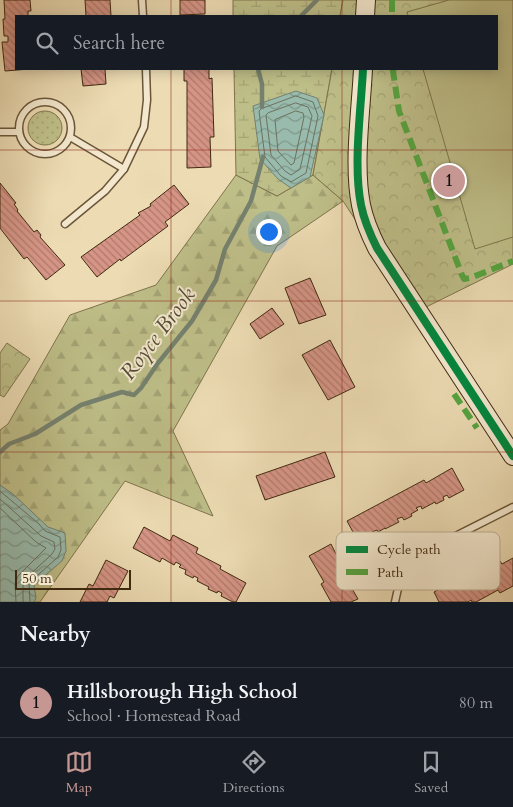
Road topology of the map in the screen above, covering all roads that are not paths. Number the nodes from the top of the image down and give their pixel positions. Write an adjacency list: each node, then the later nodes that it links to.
1 (142, 0): 3 (lane)
2 (366, 0): 4 (street)
3 (143, 15)
4 (365, 15)
5 (146, 70): 10 (lane)
6 (363, 70): 12 (street)
7 (0, 132): 8 (lane)
8 (19, 132): 9 (lane); 9 (lane)
9 (70, 136): 10 (lane)
10 (124, 169): 11 (lane)
11 (65, 224)
12 (513, 456)
13 (513, 507): 14 (lane)
14 (464, 532)

